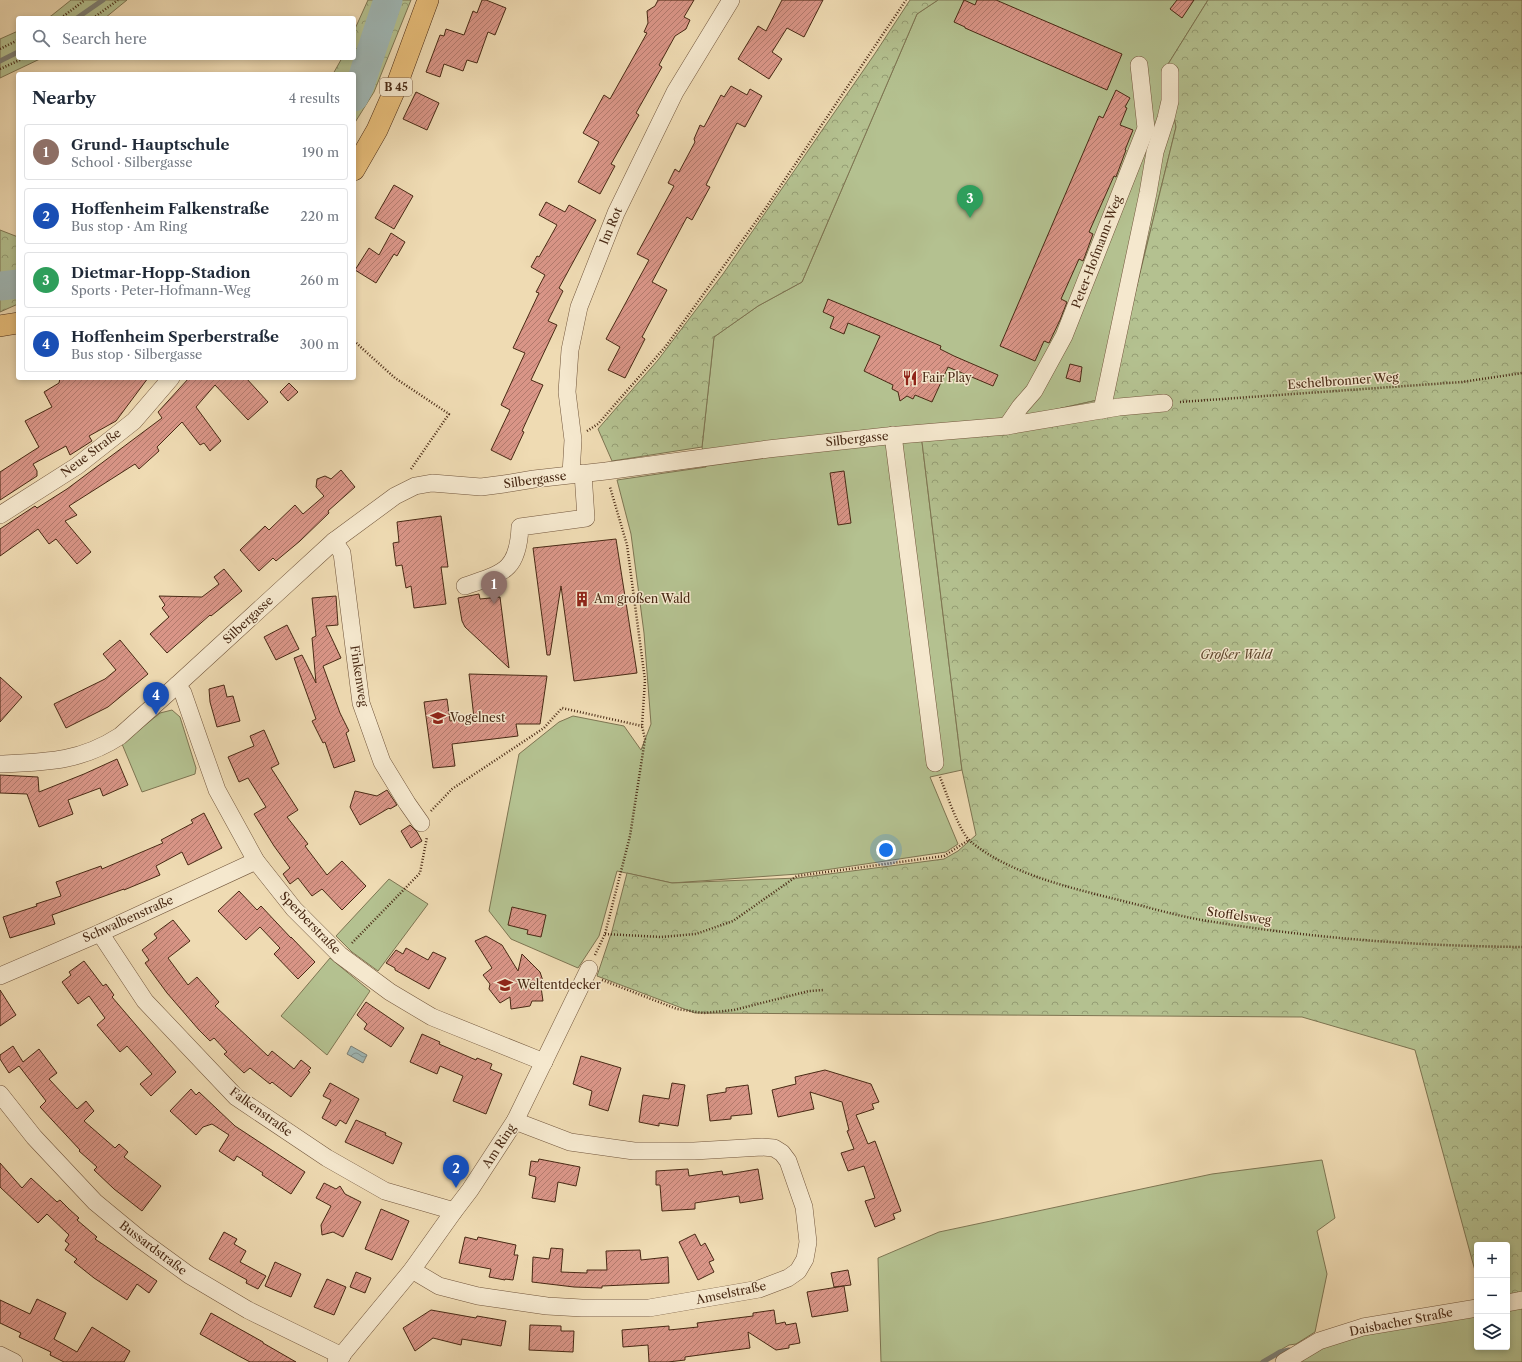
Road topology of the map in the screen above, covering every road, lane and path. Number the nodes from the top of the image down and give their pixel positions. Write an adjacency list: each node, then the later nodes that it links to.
1 (85, 0): 6 (path)
2 (118, 0): 7 (path)
3 (428, 0): 14 (main road, B 45)
4 (731, 0): 26 (street, Im Rot)
5 (906, 0): 22 (path)
6 (63, 16)
7 (95, 16)
8 (16, 41): 9 (path)
9 (0, 49)
10 (20, 60): 12 (path)
11 (1139, 65): 23 (street, Peter-Hofmann-Weg)
12 (0, 69)
13 (1170, 72): 21 (street)
14 (356, 167)
15 (16, 323): 16 (main road)
16 (0, 326)
17 (356, 343): 27 (path)
18 (1522, 373): 20 (path, Eschelbronner Weg)
19 (169, 380): 28 (street, Neue Straße)
20 (1164, 403): 21 (street, Silbergasse)
21 (1102, 410): 23 (street, Silbergasse)
22 (605, 416)
23 (1007, 426): 24 (street, Silbergasse)
24 (893, 436): 25 (street, Silbergasse); 33 (street)
25 (606, 471): 26 (street, Silbergasse); 32 (path)
26 (577, 474): 27 (street, Silbergasse); 30 (street, Im Rot)
27 (395, 496): 29 (street, Silbergasse)
28 (0, 515)
29 (334, 541): 31 (street, Silbergasse); 35 (street, Finkenweg)
30 (464, 586)
31 (177, 685): 34 (street, Silbergasse); 37 (street, Sperberstraße)
32 (642, 726): 35 (path); 39 (path)
33 (935, 763): 36 (path)
34 (0, 764)
35 (421, 823): 41 (path)
36 (969, 840): 39 (path); 40 (path, Stoffelsweg)
37 (256, 861): 38 (street, Schwalbenstraße); 41 (street, Sperberstraße)
38 (100, 933): 43 (street, Schwalbenstraße); 48 (street, Falkenstraße)
39 (605, 934): 42 (path)
40 (1522, 947)
41 (340, 955): 45 (street, Sperberstraße)
42 (588, 971): 44 (path); 45 (street, Am Ring)
43 (0, 976)
44 (824, 990)
45 (544, 1062): 47 (street, Am Ring)
46 (0, 1094): 54 (street, Bussardstraße)
47 (515, 1121): 48 (street, Am Ring); 49 (street, Amselstraße)
48 (454, 1211): 49 (street, Am Ring)
49 (412, 1270): 54 (street, Am Ring)
50 (1522, 1300): 51 (street)
51 (1510, 1302)
52 (1474, 1308): 56 (street, Daisbacher Straße)
53 (0, 1355): 55 (street)
54 (339, 1359)
55 (14, 1362)
56 (1284, 1362)

